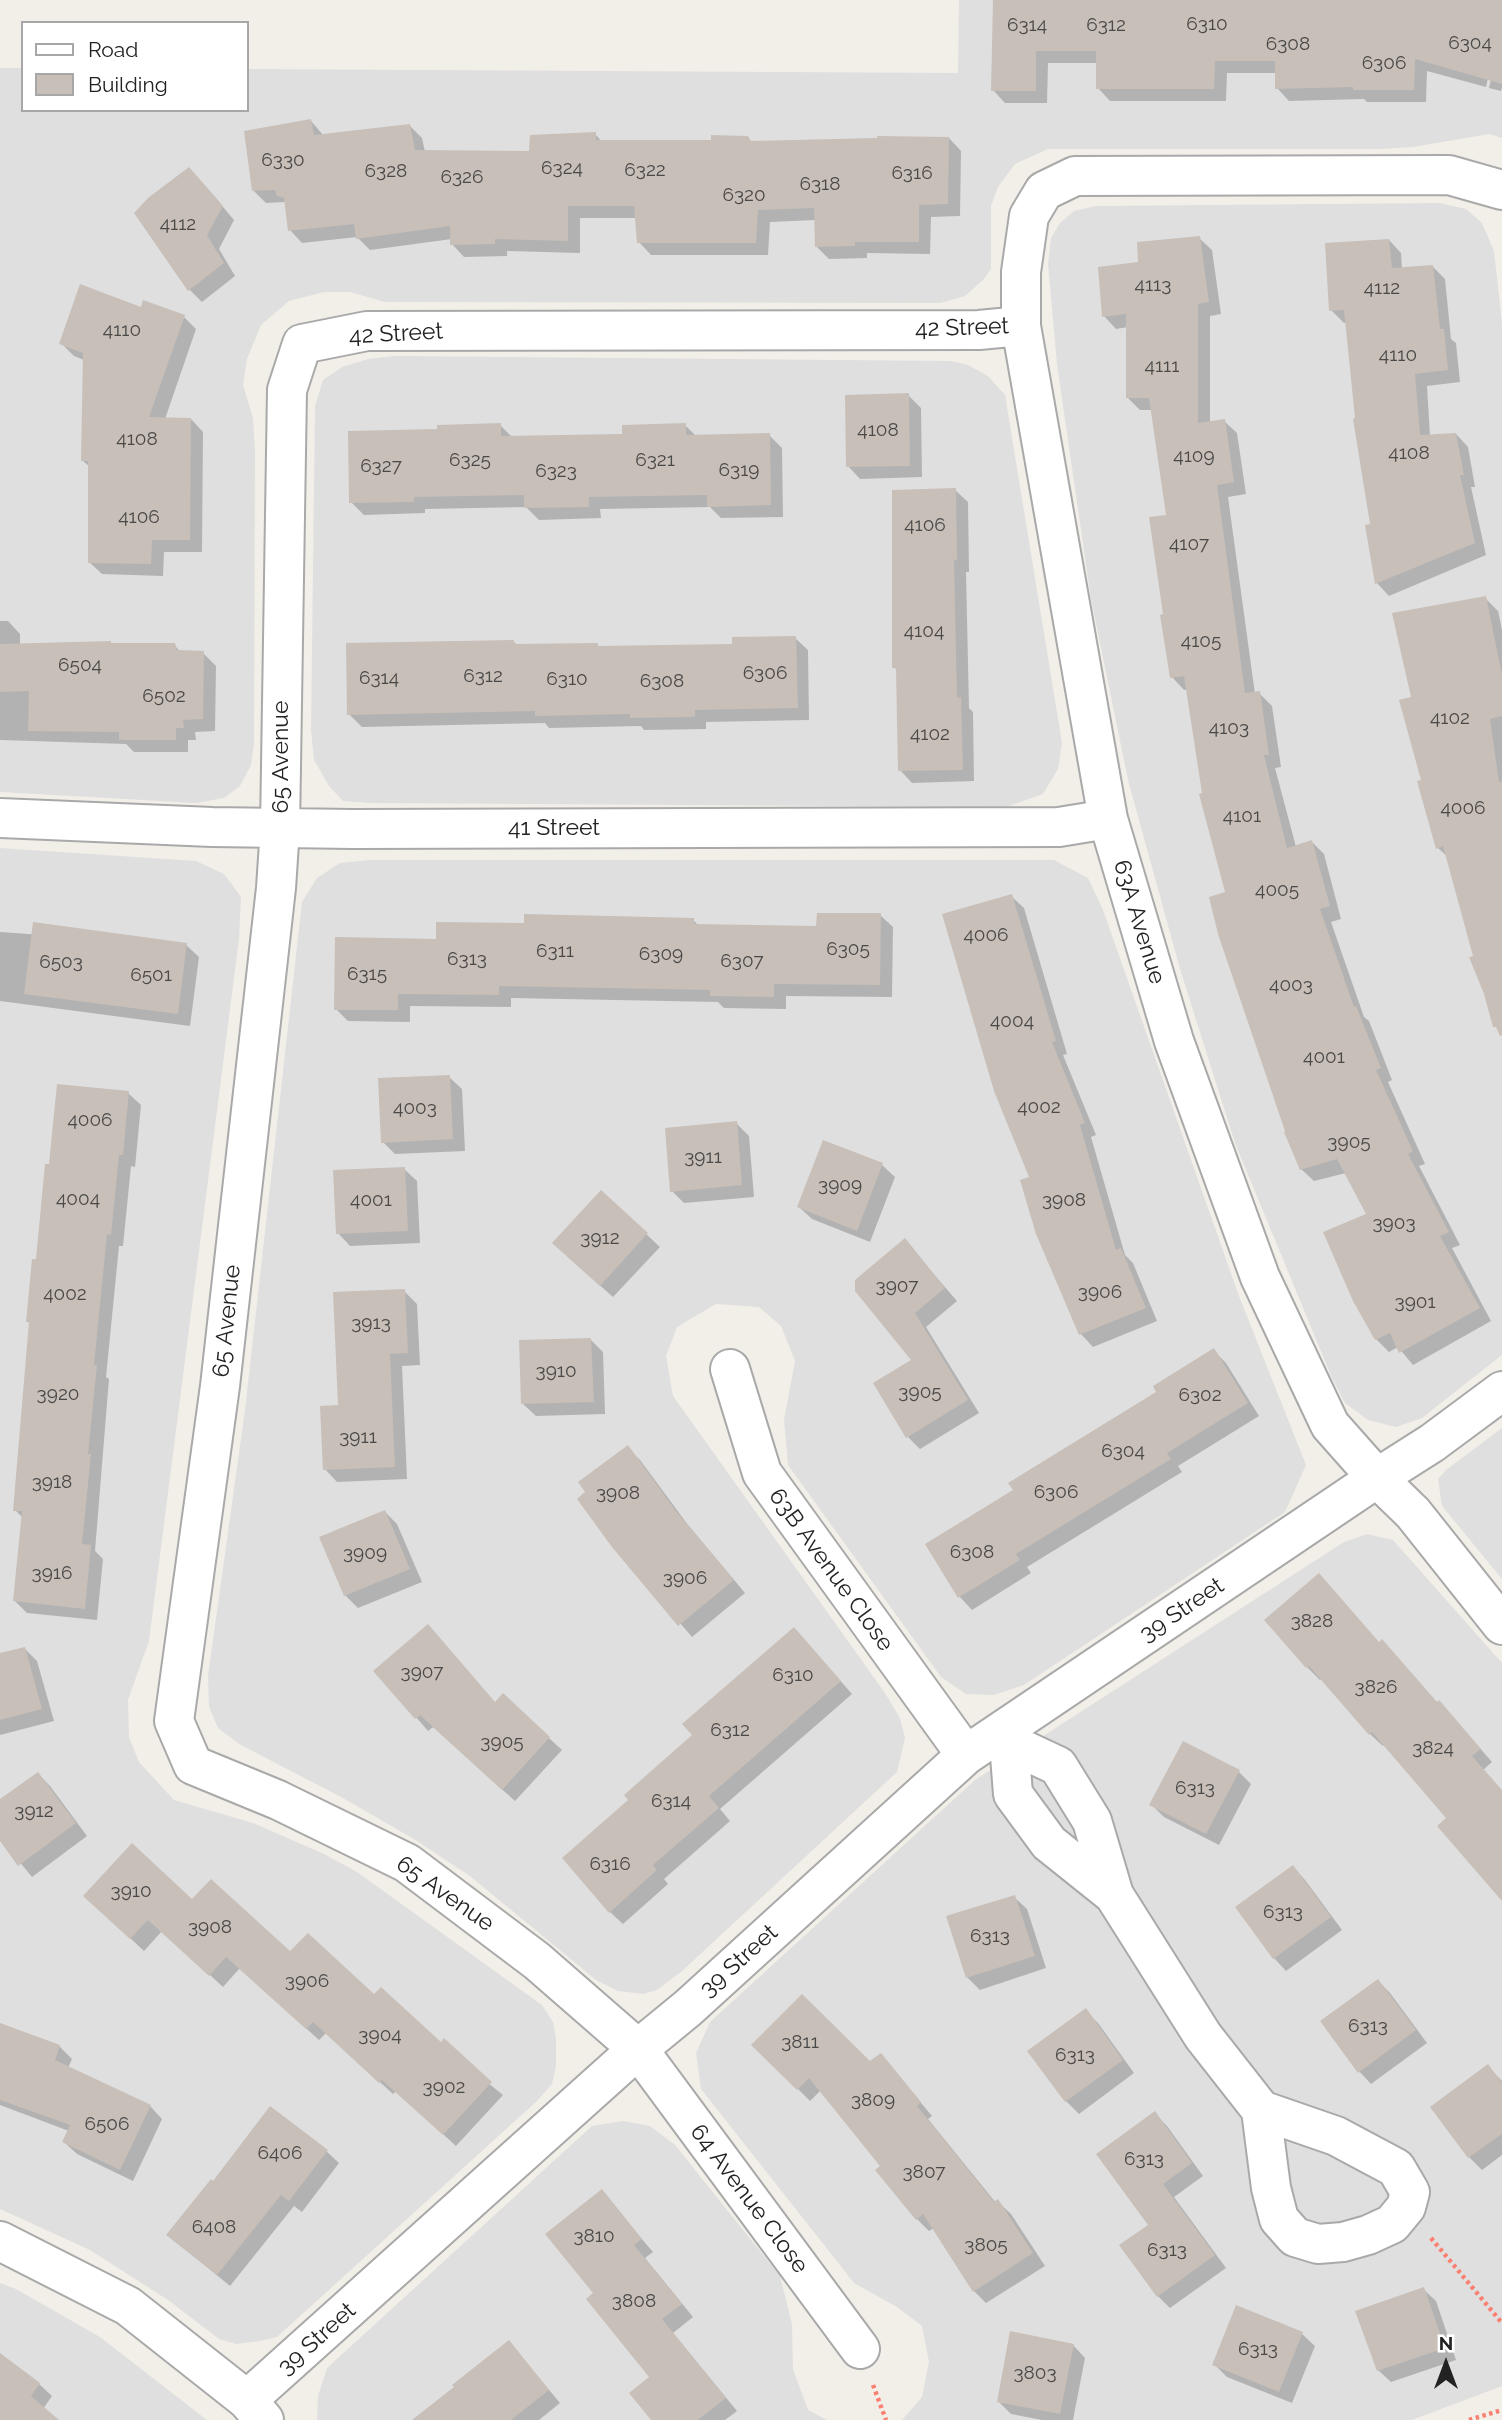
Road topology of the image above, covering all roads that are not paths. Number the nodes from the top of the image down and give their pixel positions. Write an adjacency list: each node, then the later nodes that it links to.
1 (1502, 190): 2 (street, 42 Street)
2 (1021, 326): 3 (street, 42 Street); 5 (street, 63A Avenue)
3 (302, 344): 6 (street, 65 Avenue)
4 (0, 818): 6 (street, 41 Street)
5 (1108, 819): 6 (street, 41 Street); 9 (street, 63A Avenue)
6 (280, 828): 14 (street, 65 Avenue)
7 (730, 1369): 12 (street, 63B Avenue Close)
8 (1502, 1391): 9 (street, 39 Street)
9 (1377, 1478): 10 (street, 63A Avenue); 11 (street, 39 Street)
10 (1502, 1625)
11 (1005, 1737): 12 (street, 39 Street); 13 (street); 13 (street)
12 (966, 1755): 14 (street, 39 Street)
13 (1114, 1895): 15 (street)
14 (638, 2049): 17 (street, 64 Avenue Close); 18 (street, 39 Street)
15 (1261, 2110): 15 (street)
16 (0, 2241): 18 (street, 39 Street)
17 (860, 2348)
18 (256, 2410)

